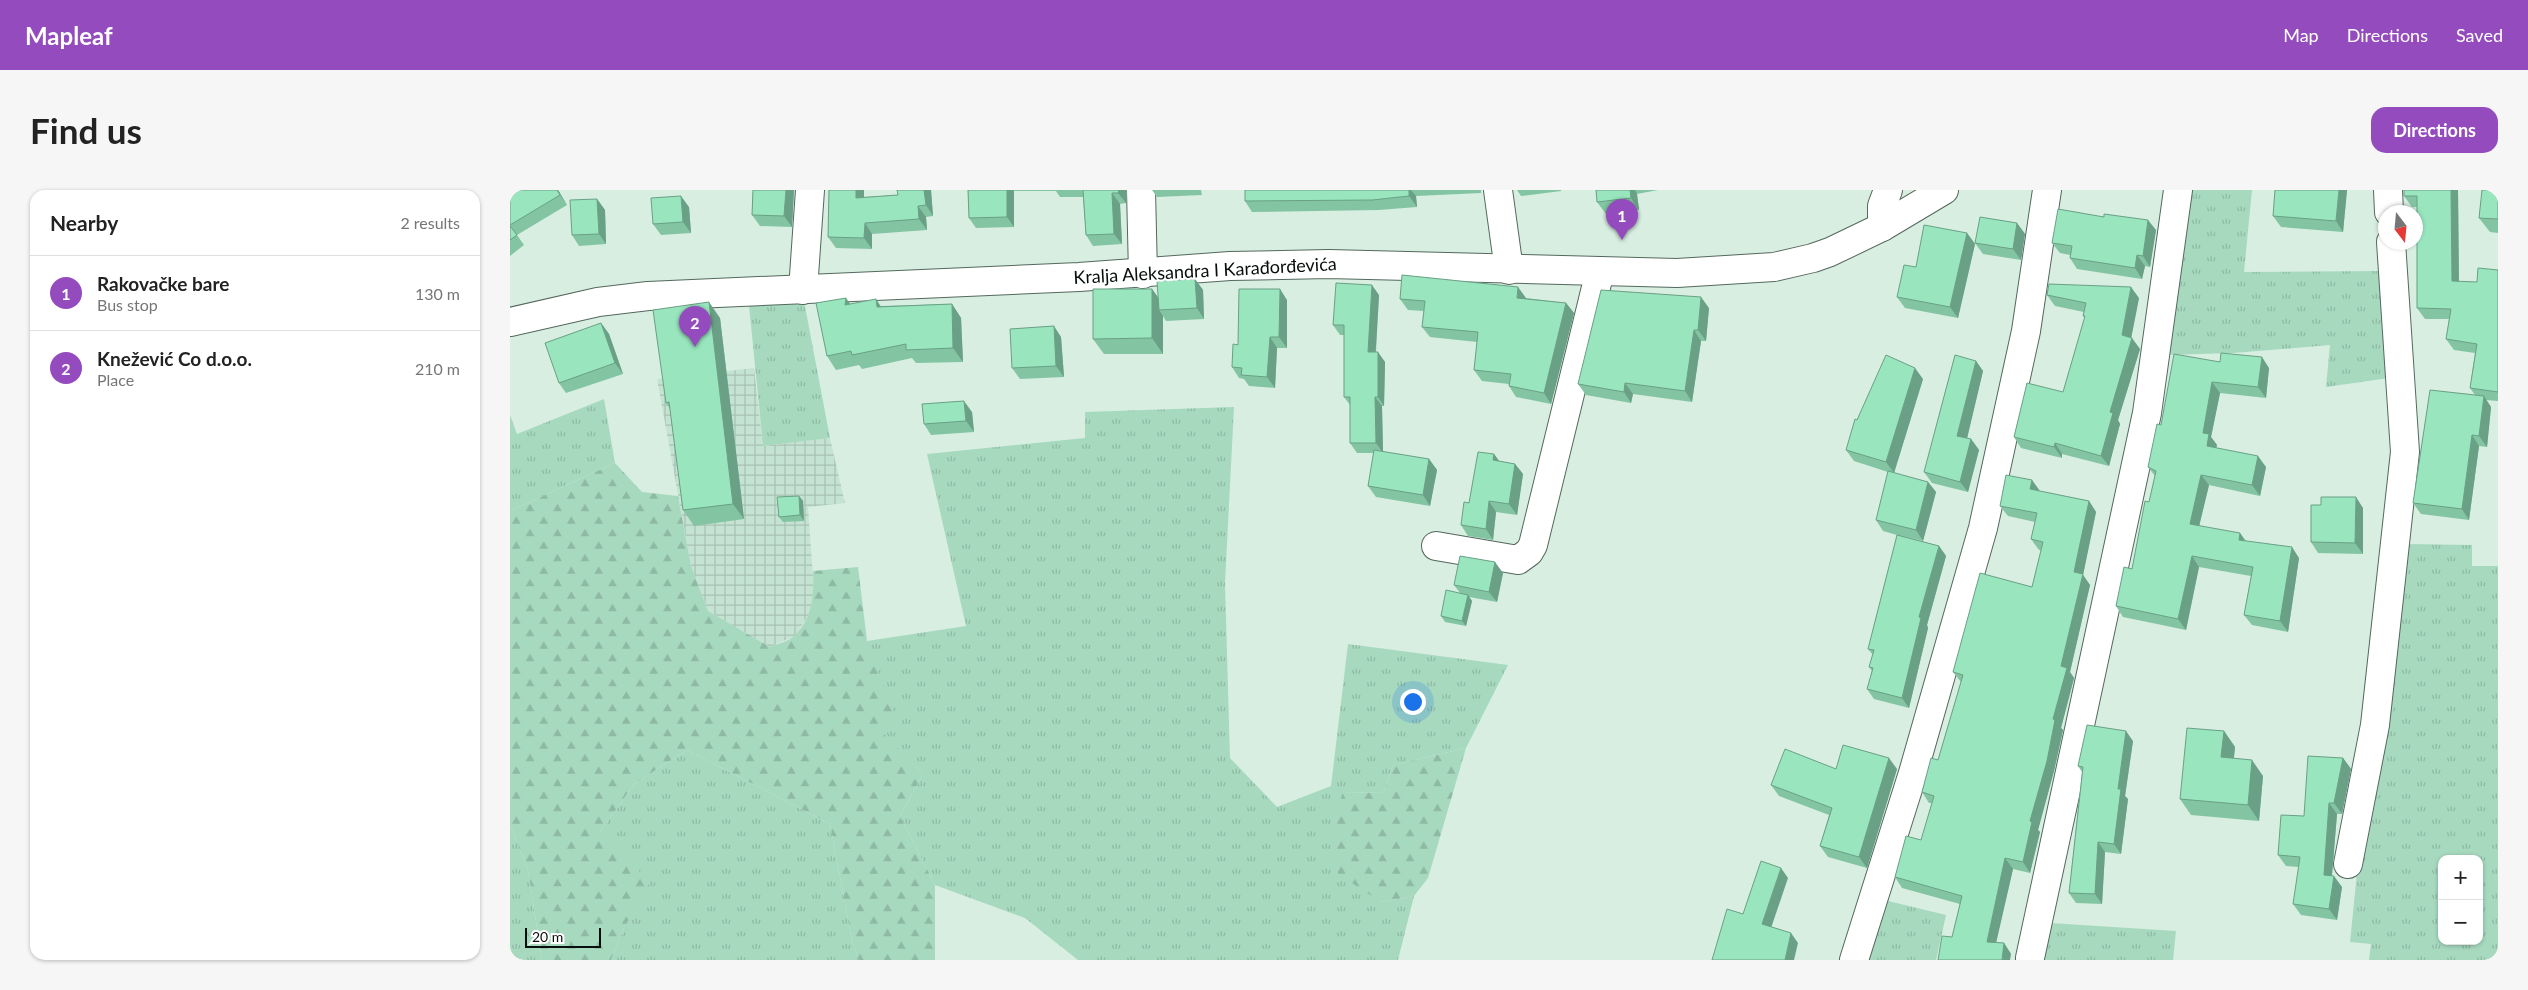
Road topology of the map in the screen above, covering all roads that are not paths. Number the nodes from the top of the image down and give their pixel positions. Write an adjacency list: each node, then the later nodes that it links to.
1 (810, 190): 15 (street)
2 (1141, 190): 14 (street)
3 (1498, 190): 12 (street)
4 (1888, 190): 10 (street)
5 (1944, 190): 10 (street, Kralja Aleksandra I Karađorđevića)
6 (2046, 190): 20 (street)
7 (2178, 190): 19 (street)
8 (2388, 190): 9 (street)
9 (2389, 205)
10 (1882, 227): 13 (street, Kralja Aleksandra I Karađorđevića)
11 (2391, 250): 18 (street)
12 (1509, 270): 13 (street, Kralja Aleksandra I Karađorđevića); 14 (street, Kralja Aleksandra I Karađorđevića)
13 (1600, 271): 17 (street)
14 (1143, 274): 15 (street, Kralja Aleksandra I Karađorđevića)
15 (803, 290): 16 (street, Kralja Aleksandra I Karađorđevića)
16 (510, 322)
17 (1436, 546)
18 (2348, 864)
19 (2030, 958)
20 (1854, 960)

